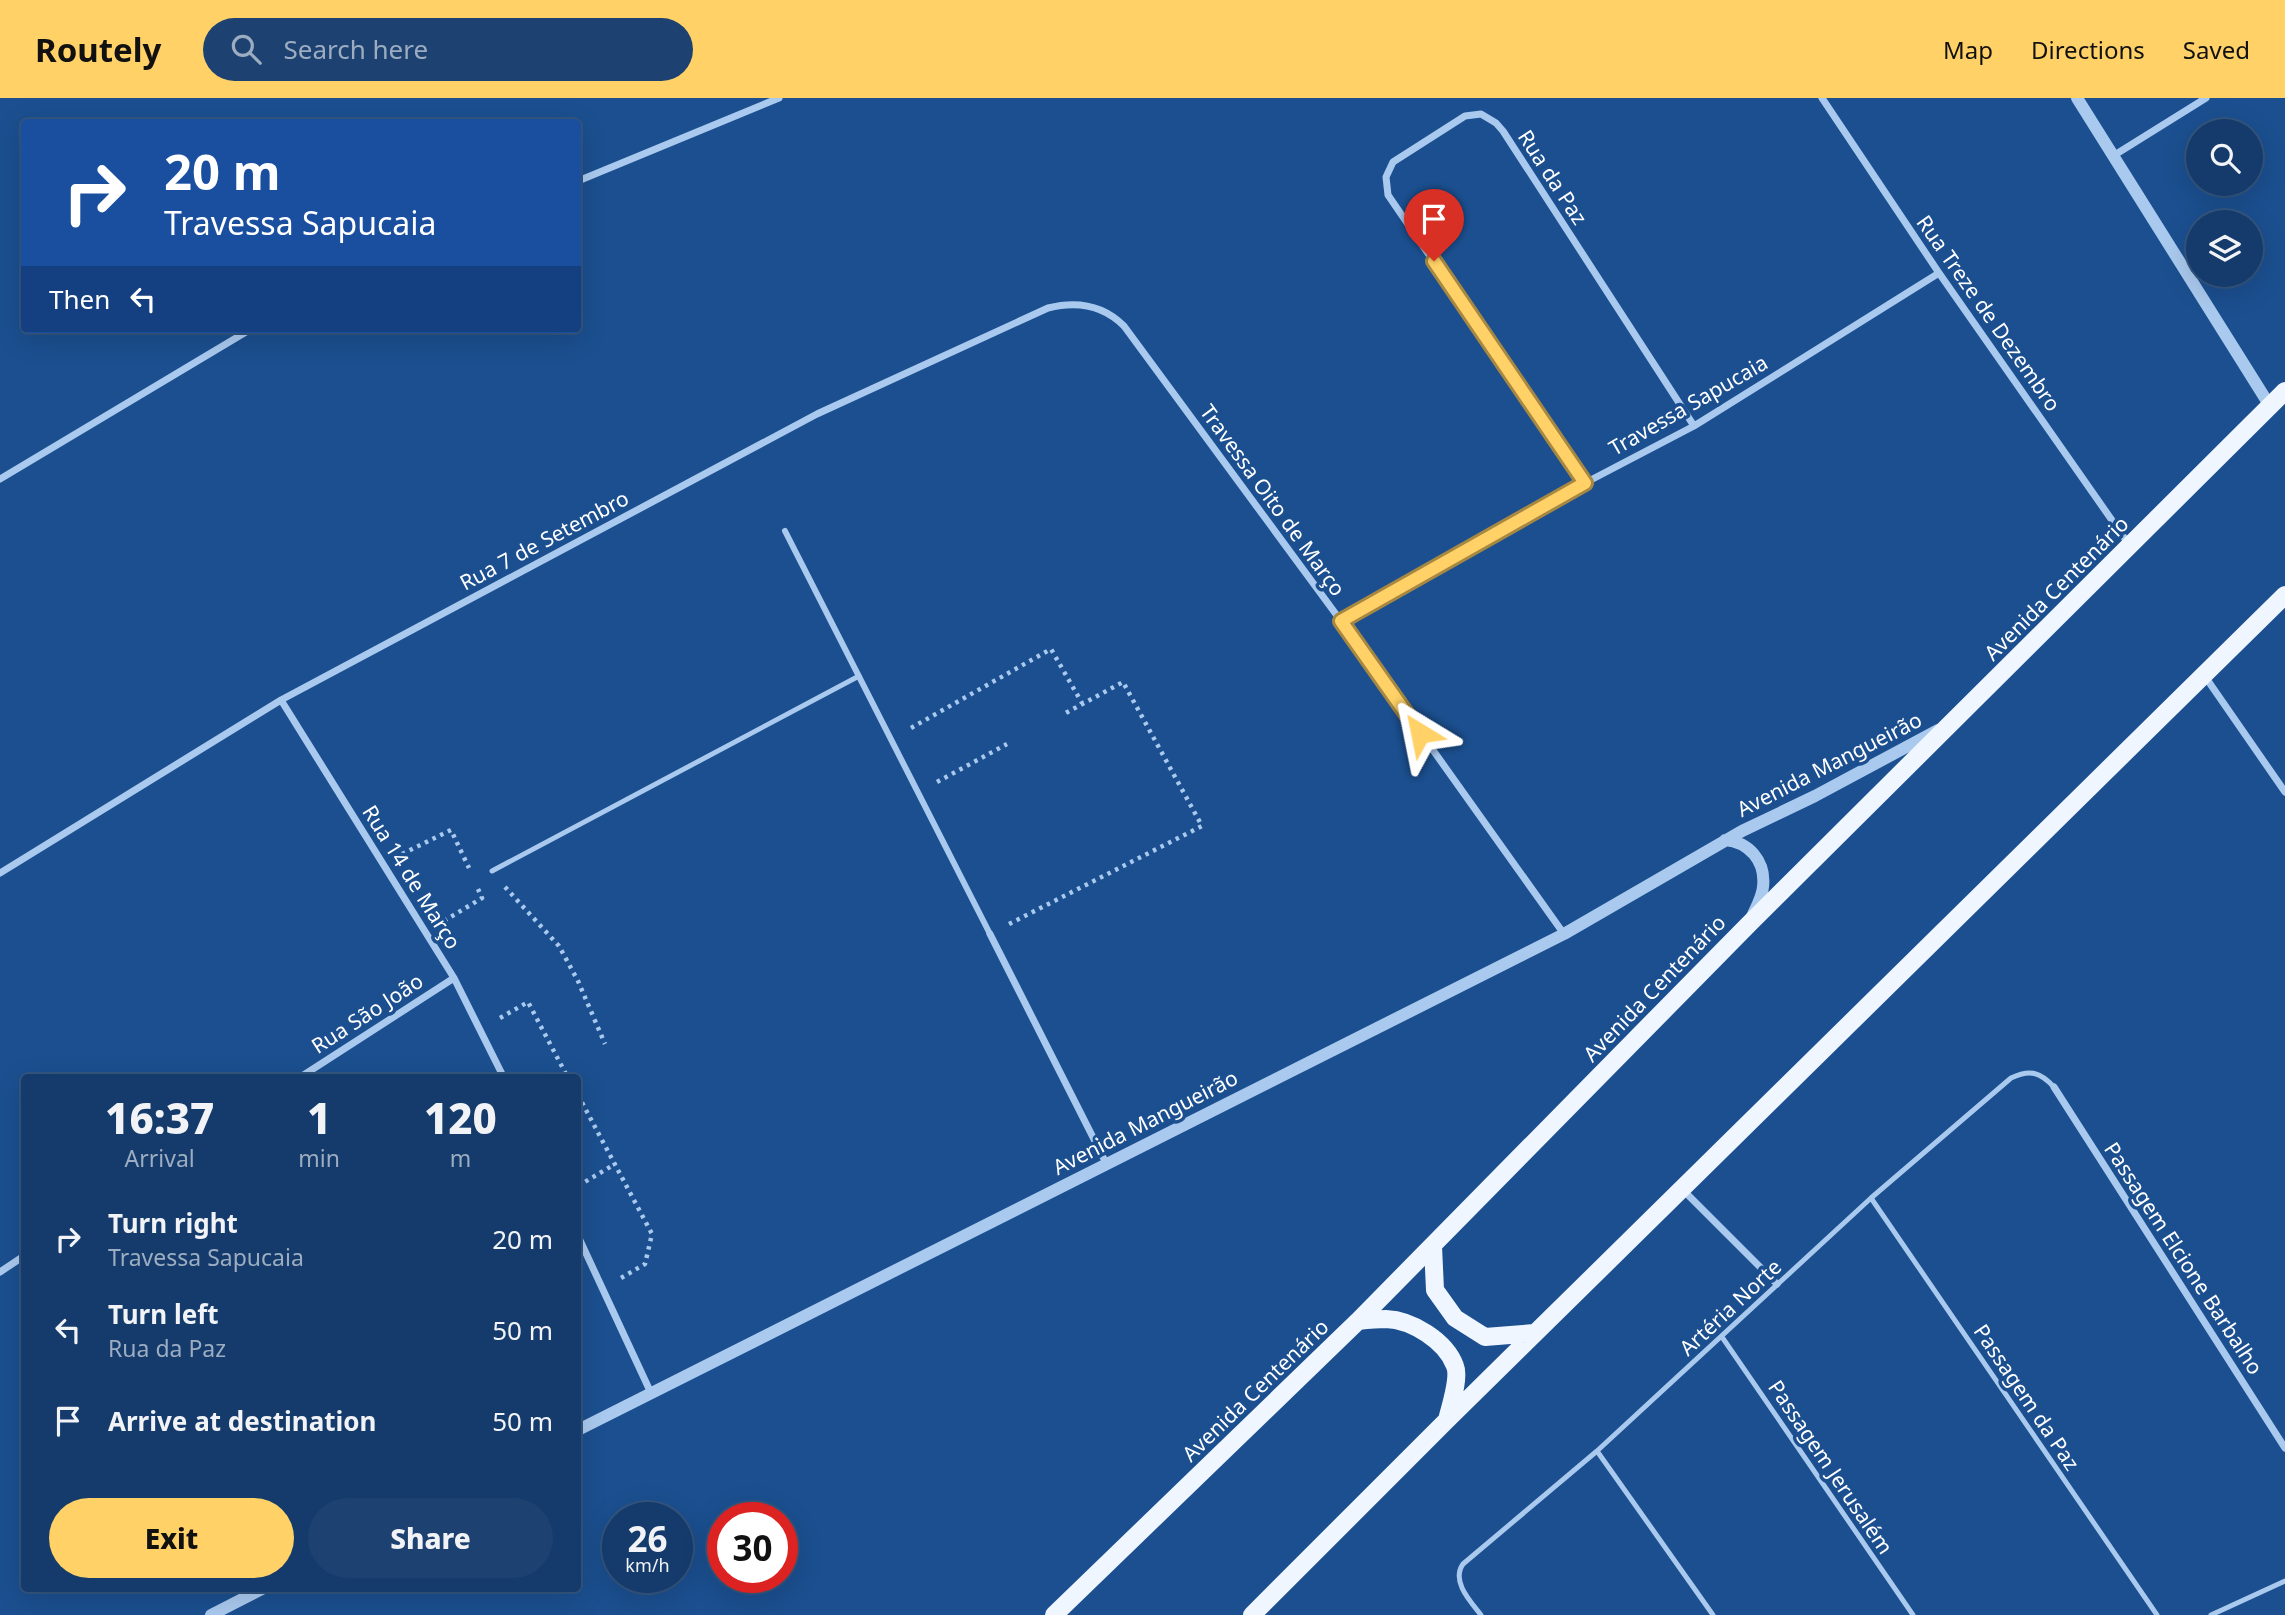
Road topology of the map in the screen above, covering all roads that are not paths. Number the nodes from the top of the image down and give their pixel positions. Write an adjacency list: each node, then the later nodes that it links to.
1 (779, 98): 6 (street)
2 (1822, 98): 7 (street, Rua Treze de Dezembro)
3 (2077, 98): 5 (street)
4 (2206, 98): 5 (street)
5 (2113, 156): 11 (street)
6 (581, 180)
7 (1939, 273): 12 (street, Travessa Sapucaia); 16 (street, Rua Treze de Dezembro)
8 (1124, 326): 18 (street, Travessa Oito de Março); 21 (street, Rua 7 de Setembro)
9 (244, 333): 13 (street)
10 (2285, 391): 11 (main road, Avenida Centenário)
11 (2270, 406): 16 (main road, Avenida Centenário)
12 (1695, 425): 14 (street, Travessa Sapucaia); 14 (street, Rua da Paz)
13 (0, 479)
14 (1585, 483): 18 (street, Travessa Sapucaia)
15 (785, 531): 20 (street)
16 (2130, 547): 22 (main road, Avenida Centenário)
17 (2285, 596): 19 (main road)
18 (1341, 621): 29 (street, Travessa Oito de Março)
19 (2204, 675): 23 (street); 35 (main road)
20 (859, 677): 25 (lane); 28 (street)
21 (281, 700): 26 (street, Rua 7 de Setembro); 30 (street, Rua 14 de Março)
22 (1951, 723): 24 (street, Avenida Mangueirão); 27 (main road, Avenida Centenário)
23 (2285, 792)
24 (1724, 840): 27 (street, Avenida Mangueirão); 29 (street, Avenida Mangueirão)
25 (492, 871)
26 (0, 873)
27 (1749, 924): 38 (main road, Avenida Centenário)
28 (990, 934): 34 (street)
29 (1564, 934): 34 (street, Avenida Mangueirão)
30 (454, 978): 31 (street, Rua São João); 32 (street, Rua 14 de Março)
31 (305, 1074)
32 (502, 1074)
33 (2054, 1087): 36 (lane, Artéria Norte); 48 (street, Passagem Elcione Barbalho)
34 (1106, 1163): 45 (street, Avenida Mangueirão)
35 (1682, 1189): 41 (street); 43 (main road)
36 (1871, 1198): 41 (lane, Artéria Norte); 58 (lane, Passagem da Paz)
37 (581, 1242): 45 (street)
38 (1433, 1246): 42 (main road, Avenida Centenário); 43 (main road)
39 (21, 1258): 40 (street)
40 (0, 1272)
41 (1777, 1284): 44 (lane, Artéria Norte)
42 (1358, 1321): 46 (main road); 53 (main road, Avenida Centenário)
43 (1535, 1333): 46 (main road)
44 (1723, 1337): 49 (lane, Artéria Norte); 57 (lane, Passagem Jerusalém)
45 (651, 1393): 47 (street, Avenida Mangueirão)
46 (1447, 1420): 54 (main road)
47 (581, 1428)
48 (2285, 1448)
49 (1597, 1451): 55 (lane, Artéria Norte); 56 (lane)
50 (2285, 1581): 59 (lane)
51 (256, 1592): 52 (street)
52 (211, 1615)
53 (1054, 1615)
54 (1252, 1615)
55 (1480, 1615)
56 (1713, 1615)
57 (1913, 1615)
58 (2157, 1615)
59 (2211, 1615)

